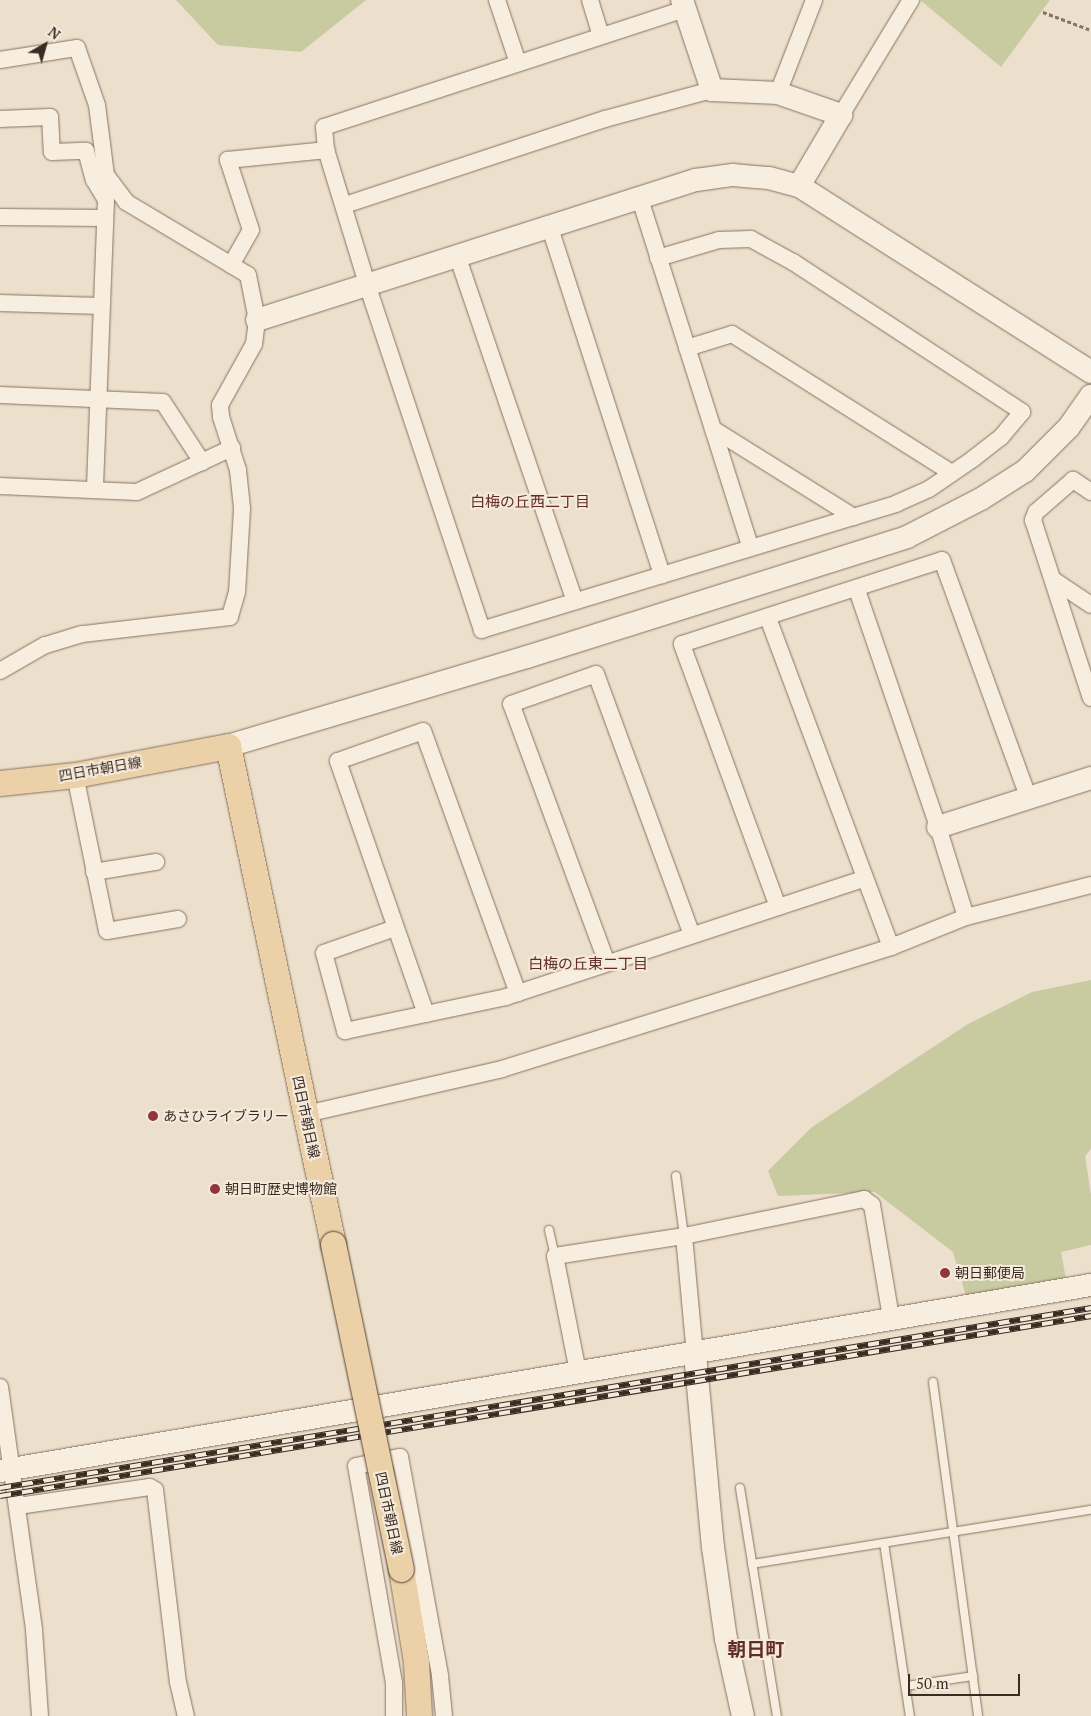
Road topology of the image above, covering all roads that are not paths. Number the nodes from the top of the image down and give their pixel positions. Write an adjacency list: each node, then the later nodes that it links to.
1 (497, 0): 8 (street)
2 (590, 0): 6 (street)
3 (814, 0): 10 (street)
4 (911, 0): 11 (street)
5 (683, 4): 6 (street); 9 (street)
6 (602, 36): 8 (street)
7 (0, 60): 22 (street)
8 (518, 63): 13 (street)
9 (712, 90): 10 (street); 16 (street)
10 (778, 93): 11 (street)
11 (841, 115): 14 (street)
12 (0, 119): 18 (street)
13 (326, 150): 16 (street); 22 (street)
14 (800, 186): 15 (street); 28 (street)
15 (640, 198): 19 (street); 21 (street)
16 (345, 205): 23 (street)
17 (0, 217): 18 (street)
18 (105, 218): 25 (street)
19 (550, 228): 20 (street); 41 (street)
20 (458, 258): 23 (street); 44 (street)
21 (658, 258): 27 (street); 35 (street)
22 (231, 265): 26 (street)
23 (368, 287): 26 (street); 44 (street)
24 (0, 304): 25 (street)
25 (101, 306): 31 (street)
26 (257, 320): 33 (street)
27 (687, 348): 32 (street); 35 (street)
28 (1091, 372)
29 (0, 395): 31 (street)
30 (1091, 396): 49 (street)
31 (97, 398): 34 (street); 37 (street)
32 (713, 429): 39 (street); 40 (street)
33 (232, 448): 34 (street); 47 (street)
34 (202, 462): 37 (street)
35 (952, 473): 39 (street)
36 (0, 486): 37 (street)
37 (96, 489)
38 (1091, 492): 42 (street)
39 (854, 517): 40 (street)
40 (751, 548): 41 (street)
41 (662, 575): 44 (street)
42 (1056, 581): 45 (street); 48 (street)
43 (857, 590): 46 (street); 53 (street); 54 (street)
44 (575, 601)
45 (1091, 605)
46 (768, 618): 57 (street); 59 (street)
47 (0, 671)
48 (1091, 698)
49 (228, 746): 50 (main road, 四日市朝日線); 68 (main road, 四日市朝日線)
50 (75, 775): 52 (main road, 四日市朝日線); 56 (street)
51 (1091, 778): 53 (street)
52 (0, 783)
53 (1029, 799): 54 (street)
54 (938, 827): 60 (street)
55 (156, 862): 56 (street)
56 (94, 872): 61 (street)
57 (865, 878): 59 (street); 64 (street)
58 (1091, 885): 60 (street)
59 (778, 907): 63 (street)
60 (966, 917): 64 (street)
61 (178, 919)
62 (395, 928): 66 (street); 67 (street); 67 (street)
63 (692, 935): 65 (street); 65 (street)
64 (891, 947): 68 (street)
65 (607, 963): 66 (street)
66 (518, 993): 67 (street)
67 (426, 1014)
68 (306, 1114): 92 (main road, 四日市朝日線, bridge)
69 (676, 1176): 71 (lane)
70 (548, 1230): 72 (lane)
71 (684, 1236): 72 (street); 74 (street); 75 (street)
72 (555, 1256): 76 (street)
73 (1091, 1285): 74 (street)
74 (891, 1317): 75 (street)
75 (695, 1354): 76 (street); 95 (street)
76 (578, 1372): 79 (street)
77 (933, 1382): 83 (lane)
78 (0, 1387): 79 (street)
79 (5, 1470): 81 (street)
80 (740, 1488): 85 (lane)
81 (18, 1506): 89 (street); 90 (street)
82 (1091, 1510): 83 (lane)
83 (952, 1532): 84 (lane); 87 (lane)
84 (884, 1543): 85 (lane); 88 (lane)
85 (752, 1564): 96 (lane)
86 (440, 1676): 91 (street); 93 (street); 94 (street)
87 (972, 1676): 88 (lane); 98 (lane)
88 (906, 1686): 97 (lane)
89 (40, 1716)
90 (186, 1716)
91 (394, 1716)
92 (420, 1716)
93 (444, 1716)
94 (454, 1716)
95 (743, 1716)
96 (777, 1716)
97 (910, 1716)
98 (978, 1716)

